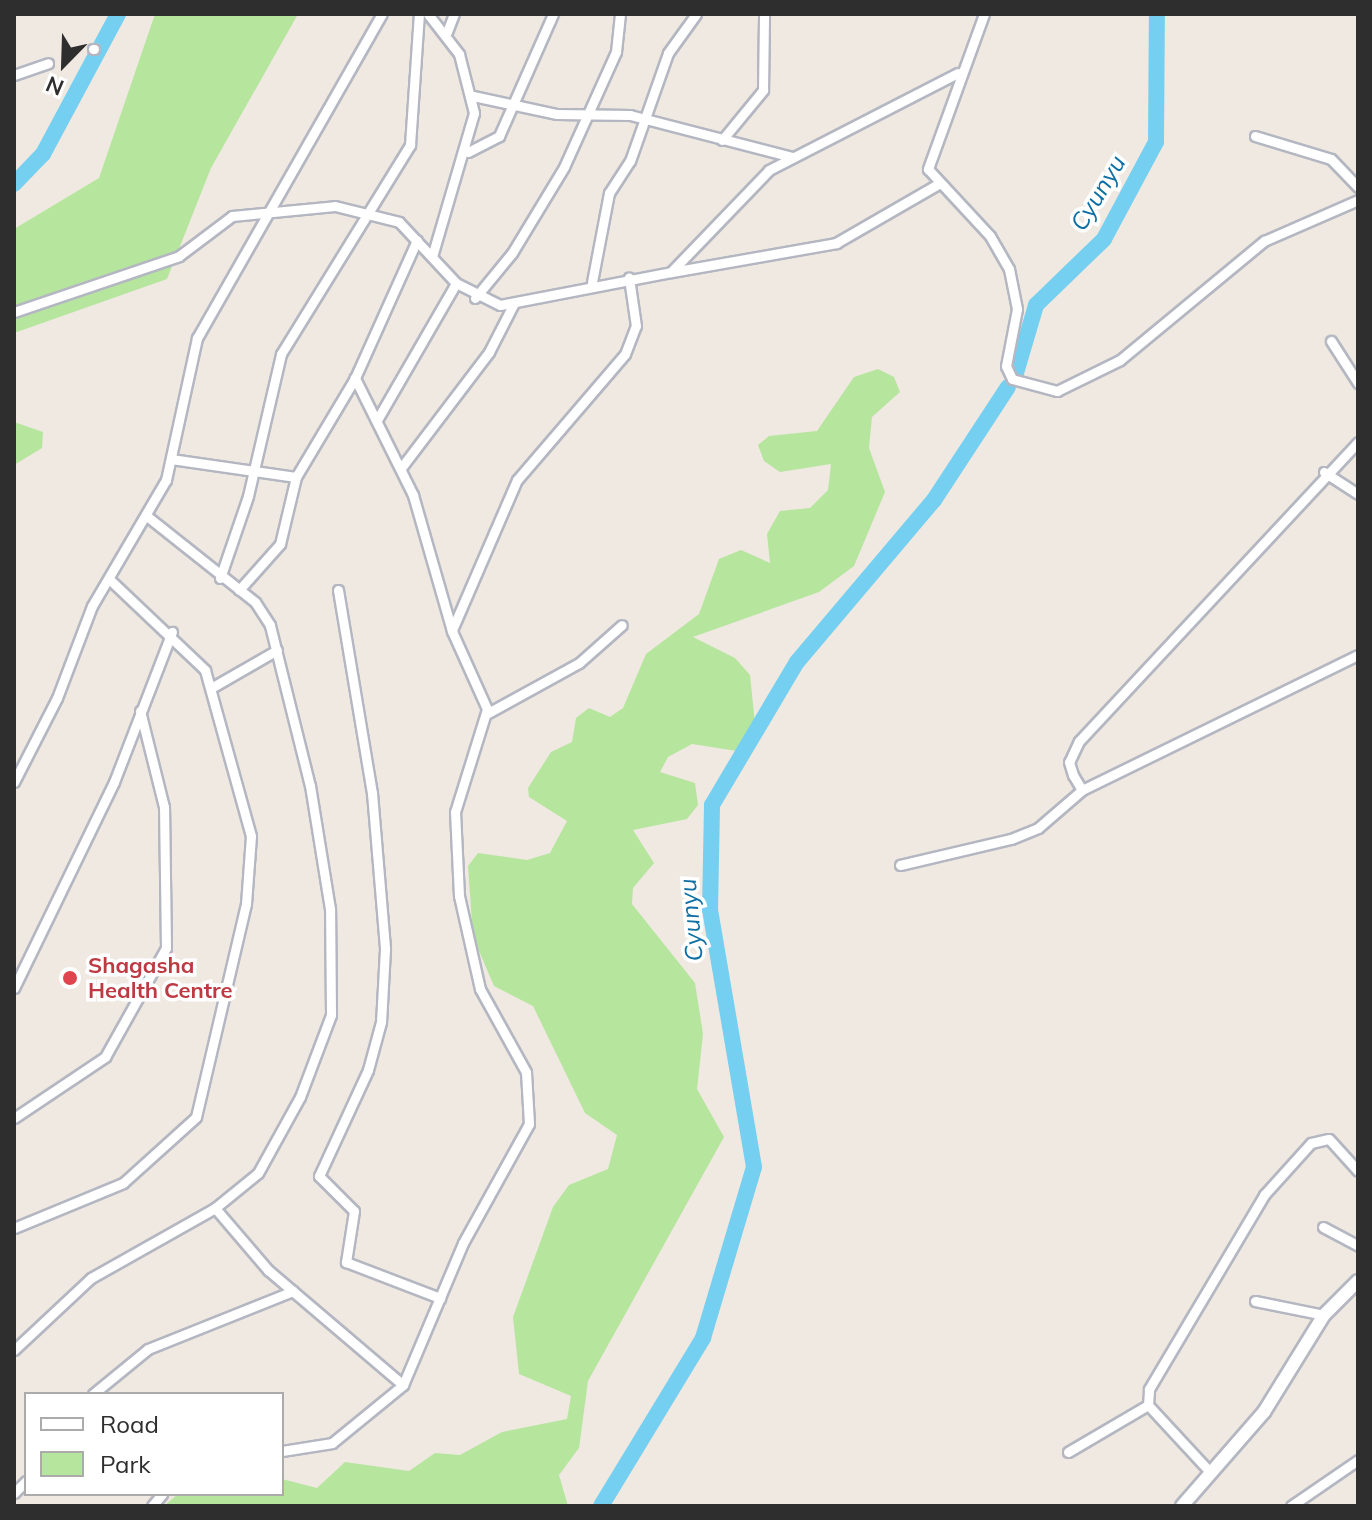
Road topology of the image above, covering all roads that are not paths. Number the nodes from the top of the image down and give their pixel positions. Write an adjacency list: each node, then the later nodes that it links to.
1 (382, 14): 26 (street)
2 (419, 14): 25 (street)
3 (428, 14): 10 (street)
4 (454, 14): 10 (street)
5 (553, 14): 15 (street)
6 (620, 14): 16 (street)
7 (696, 14): 17 (street)
8 (764, 14): 19 (street)
9 (984, 14): 12 (street)
10 (447, 32): 14 (street)
11 (48, 63): 13 (street)
12 (958, 73): 21 (street); 22 (street)
13 (14, 75)
14 (473, 96): 15 (street); 20 (street)
15 (516, 105): 16 (street); 20 (street)
16 (583, 116): 17 (street); 33 (street)
17 (641, 117): 19 (street); 31 (street)
18 (1255, 136): 23 (street)
19 (722, 140): 21 (street)
20 (468, 152): 28 (street)
21 (792, 157): 29 (street)
22 (938, 184): 24 (street); 29 (street)
23 (1358, 187)
24 (1358, 200)
25 (375, 211): 26 (street); 27 (street); 43 (street)
26 (270, 214): 35 (street); 41 (street)
27 (417, 240): 28 (street); 37 (street)
28 (432, 257): 32 (street)
29 (671, 272): 30 (street)
30 (629, 278): 31 (street); 53 (street)
31 (592, 282): 34 (street)
32 (456, 283): 33 (street); 39 (street)
33 (475, 298): 34 (street)
34 (513, 305): 42 (street)
35 (14, 312)
36 (1331, 341): 38 (street)
37 (355, 378): 39 (street); 45 (street)
38 (1358, 383)
39 (377, 420): 42 (street)
40 (1358, 442): 44 (street)
41 (171, 459): 43 (street); 47 (street)
42 (401, 468): 53 (street)
43 (250, 471): 45 (street); 48 (street)
44 (1324, 472): 46 (street); 61 (street)
45 (296, 477): 50 (street)
46 (1358, 494)
47 (148, 517): 48 (street); 49 (street)
48 (220, 578): 50 (street)
49 (110, 580): 54 (street); 60 (street)
50 (239, 590): 55 (street)
51 (338, 590): 72 (street)
52 (622, 625): 59 (street)
53 (452, 631): 59 (street)
54 (172, 632): 57 (street); 58 (street)
55 (277, 650): 57 (street); 66 (street)
56 (1358, 655): 61 (street)
57 (211, 688): 68 (street)
58 (140, 711): 63 (street); 64 (street)
59 (488, 713): 72 (street)
60 (14, 782)
61 (1082, 790): 62 (street)
62 (900, 865)
63 (14, 988)
64 (14, 1118)
65 (1358, 1171): 78 (street)
66 (215, 1208): 71 (street); 75 (street)
67 (1323, 1227): 69 (street)
68 (14, 1228)
69 (1358, 1246)
70 (1358, 1281): 74 (main road)
71 (293, 1291): 76 (street); 77 (street)
72 (440, 1298): 76 (street)
73 (1255, 1301): 74 (street)
74 (1324, 1315): 82 (main road)
75 (14, 1350)
76 (403, 1385): 79 (street)
77 (95, 1392)
78 (1148, 1405): 80 (street); 82 (street)
79 (284, 1451)
80 (1068, 1452)
81 (1358, 1460): 84 (street)
82 (1211, 1473): 83 (main road)
83 (1182, 1506)
84 (1291, 1506)

